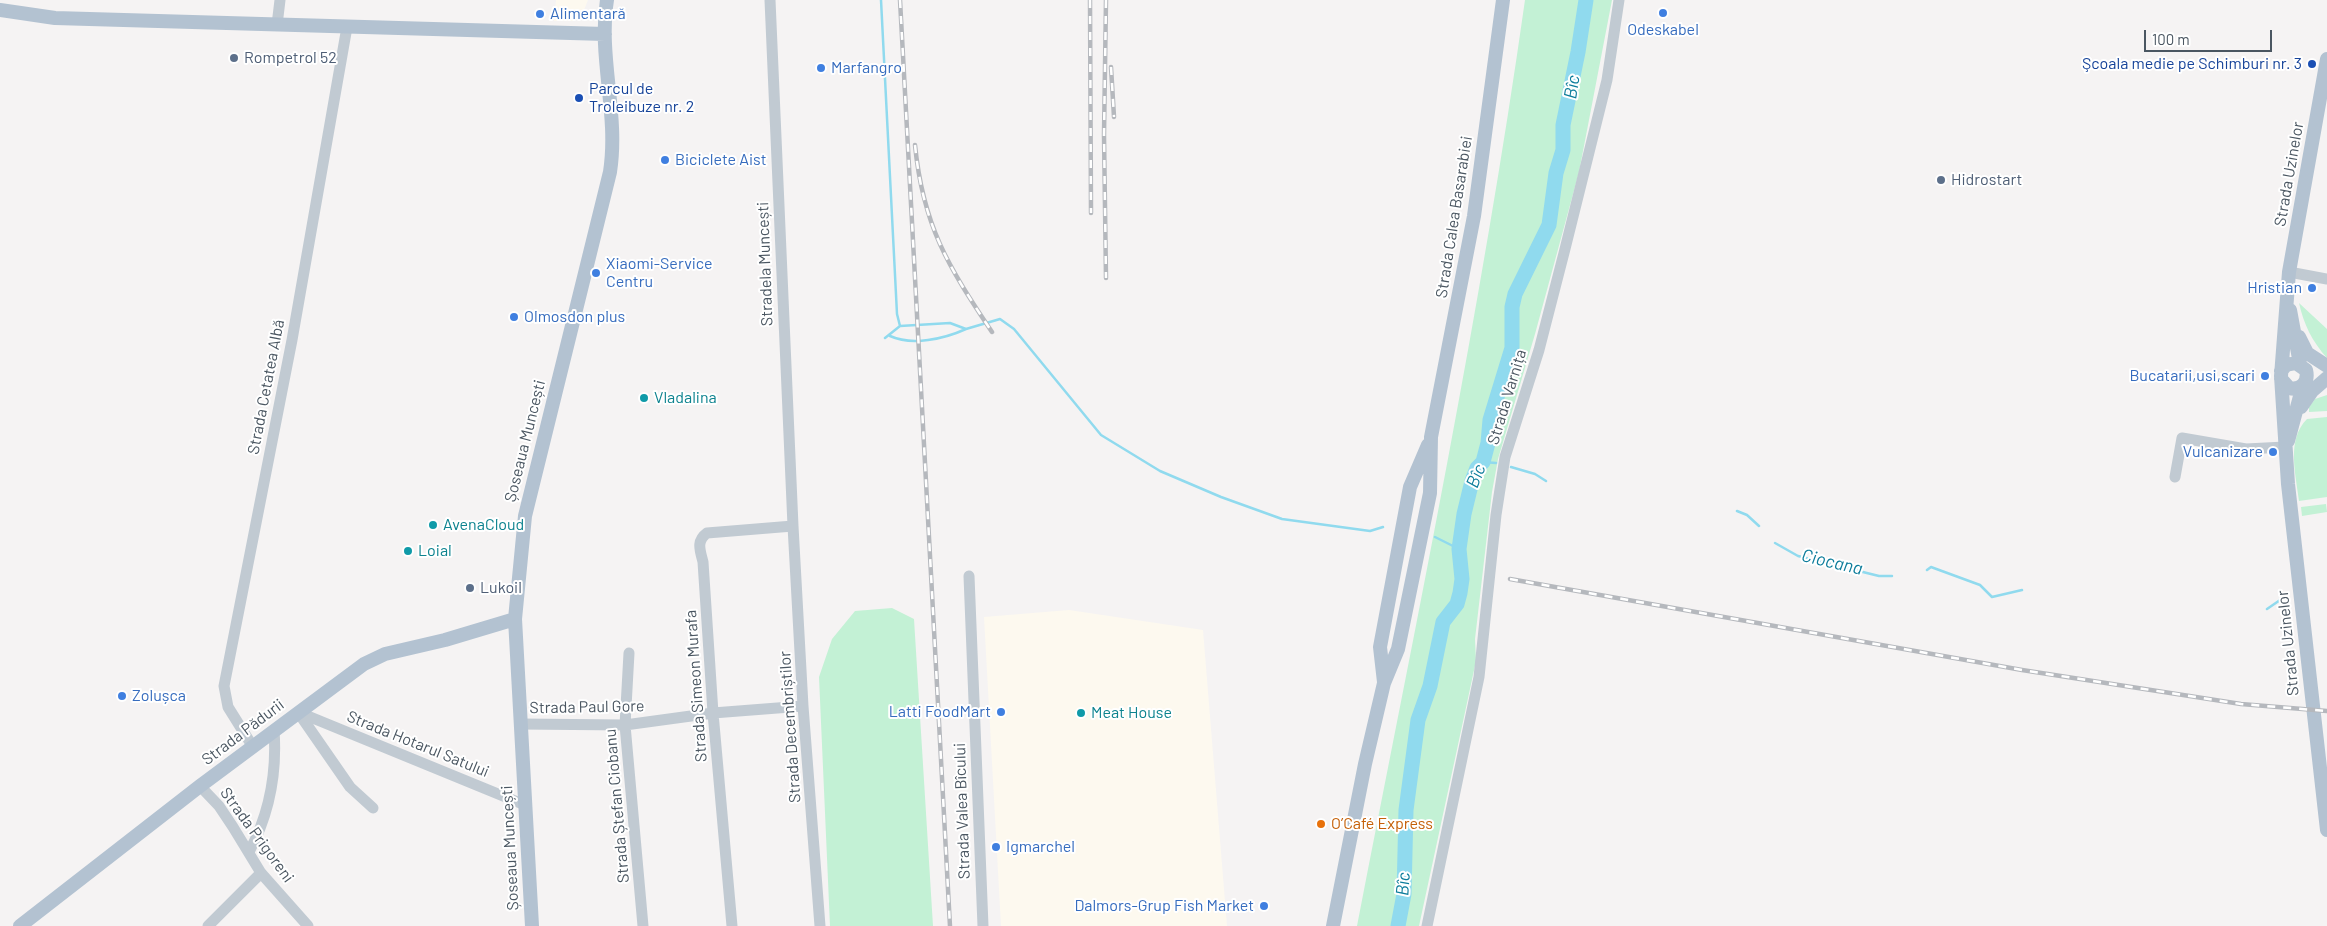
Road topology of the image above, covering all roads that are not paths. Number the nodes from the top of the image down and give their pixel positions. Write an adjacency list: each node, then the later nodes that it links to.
1 (280, 0): 7 (street)
2 (607, 0): 9 (main road, Șoseaua Muncești)
3 (770, 0): 26 (street, Stradela Muncești)
4 (1503, 0): 21 (main road, Strada Calea Basarabiei)
5 (1619, 0): 55 (street, Strada Varnița)
6 (0, 10): 7 (main road)
7 (278, 25): 8 (main road)
8 (347, 27): 9 (main road); 39 (street, Strada Cetatea Albă)
9 (605, 34): 30 (main road, Șoseaua Muncești)
10 (2327, 59): 11 (main road, Strada Uzinelor)
11 (2289, 272): 12 (street); 13 (main road, Strada Uzinelor)
12 (2327, 279)
13 (2286, 297): 14 (main road, Strada Uzinelor); 17 (main road, Strada Uzinelor)
14 (2294, 326): 15 (main road, Strada Uzinelor); 16 (main road)
15 (2302, 365): 16 (main road); 17 (main road); 19 (main road)
16 (2327, 366)
17 (2281, 375): 19 (main road); 22 (main road, Strada Uzinelor)
18 (2327, 377): 19 (main road); 20 (main road)
19 (2304, 383): 20 (main road, Strada Uzinelor)
20 (2295, 417): 22 (main road, Strada Uzinelor)
21 (1431, 437): 24 (main road, Strada Calea Basarabiei); 25 (main road, Strada Calea Basarabiei)
22 (2285, 449): 23 (street); 43 (main road, Strada Uzinelor)
23 (2175, 478)
24 (1410, 487): 25 (main road); 28 (main road, Strada Calea Basarabiei)
25 (1430, 492): 29 (main road, Strada Calea Basarabiei)
26 (793, 526): 33 (street, Strada Decembriștilor); 35 (street, Strada Simeon Murafa)
27 (969, 576): 53 (street, Strada Valea Bîcului)
28 (1388, 610): 29 (main road); 32 (main road, Strada Calea Basarabiei)
29 (1405, 615): 32 (main road, Strada Calea Basarabiei)
30 (515, 619): 34 (main road, Strada Pădurii); 36 (main road, Șoseaua Muncești)
31 (629, 653): 37 (street, Strada Ștefan Ciobanu)
32 (1384, 684): 54 (main road, Strada Calea Basarabiei)
33 (803, 706): 35 (street, Strada Paul Gore); 52 (street, Strada Decembriștilor)
34 (298, 712): 38 (main road, Strada Pădurii); 41 (street, Strada Hotarul Satului); 42 (street)
35 (713, 713): 37 (street, Strada Paul Gore); 51 (street, Strada Simeon Murafa)
36 (520, 724): 37 (street, Strada Paul Gore); 41 (main road, Șoseaua Muncești)
37 (625, 725): 50 (street, Strada Ștefan Ciobanu)
38 (274, 730): 39 (main road, Strada Pădurii); 44 (street)
39 (253, 746): 40 (main road, Strada Pădurii)
40 (200, 786): 44 (street, Strada Prigoreni); 46 (main road, Strada Pădurii)
41 (525, 805): 49 (main road, Șoseaua Muncești)
42 (373, 808)
43 (2327, 830)
44 (249, 852): 45 (street, Strada Prigoreni)
45 (261, 873): 47 (street); 48 (street, Strada Prigoreni)
46 (20, 926)
47 (208, 926)
48 (308, 926)
49 (532, 926)
50 (643, 926)
51 (732, 926)
52 (820, 926)
53 (983, 926)
54 (1333, 926)
55 (1427, 926)

